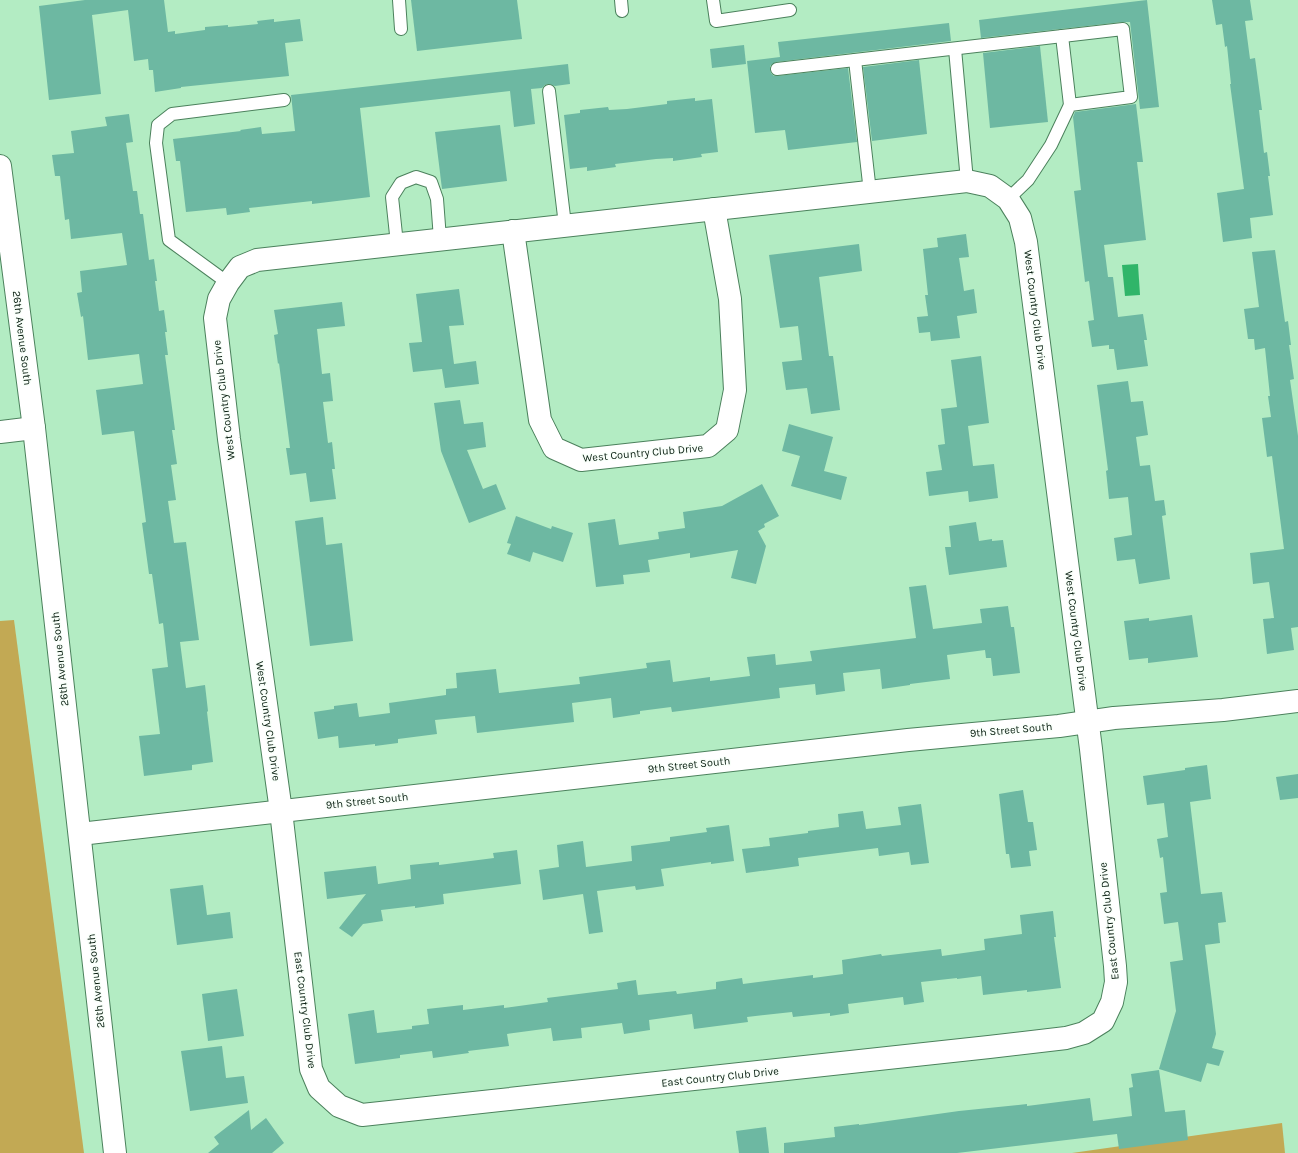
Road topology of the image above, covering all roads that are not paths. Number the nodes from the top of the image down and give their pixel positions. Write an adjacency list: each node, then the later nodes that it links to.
1 (399, 0): 4 (lane)
2 (713, 0): 3 (lane)
3 (790, 10)
4 (401, 29)
5 (1062, 36): 6 (lane); 11 (lane); 11 (lane)
6 (955, 48): 7 (lane); 13 (lane)
7 (855, 60): 8 (lane); 14 (lane)
8 (777, 69)
9 (548, 91): 17 (lane)
10 (284, 100): 21 (lane)
11 (1070, 105): 15 (lane)
12 (0, 166): 22 (street, 26th Avenue South)
13 (967, 181): 14 (street, West Country Club Drive); 15 (street, West Country Club Drive)
14 (870, 192): 16 (street, West Country Club Drive)
15 (1008, 199): 25 (street, West Country Club Drive)
16 (714, 209): 17 (street, West Country Club Drive); 18 (street, West Country Club Drive)
17 (565, 225): 18 (street, West Country Club Drive)
18 (513, 231): 19 (street, West Country Club Drive)
19 (440, 239): 20 (street, West Country Club Drive); 20 (lane)
20 (398, 244): 21 (street, West Country Club Drive)
21 (228, 283): 26 (street, West Country Club Drive)
22 (34, 428): 23 (street); 27 (street, 26th Avenue South)
23 (0, 432)
24 (1298, 701): 25 (street, 9th Street South)
25 (1087, 722): 26 (street, 9th Street South); 26 (street, East Country Club Drive)
26 (281, 811): 27 (street, 9th Street South)
27 (80, 834): 28 (street, 26th Avenue South)
28 (115, 1153)

